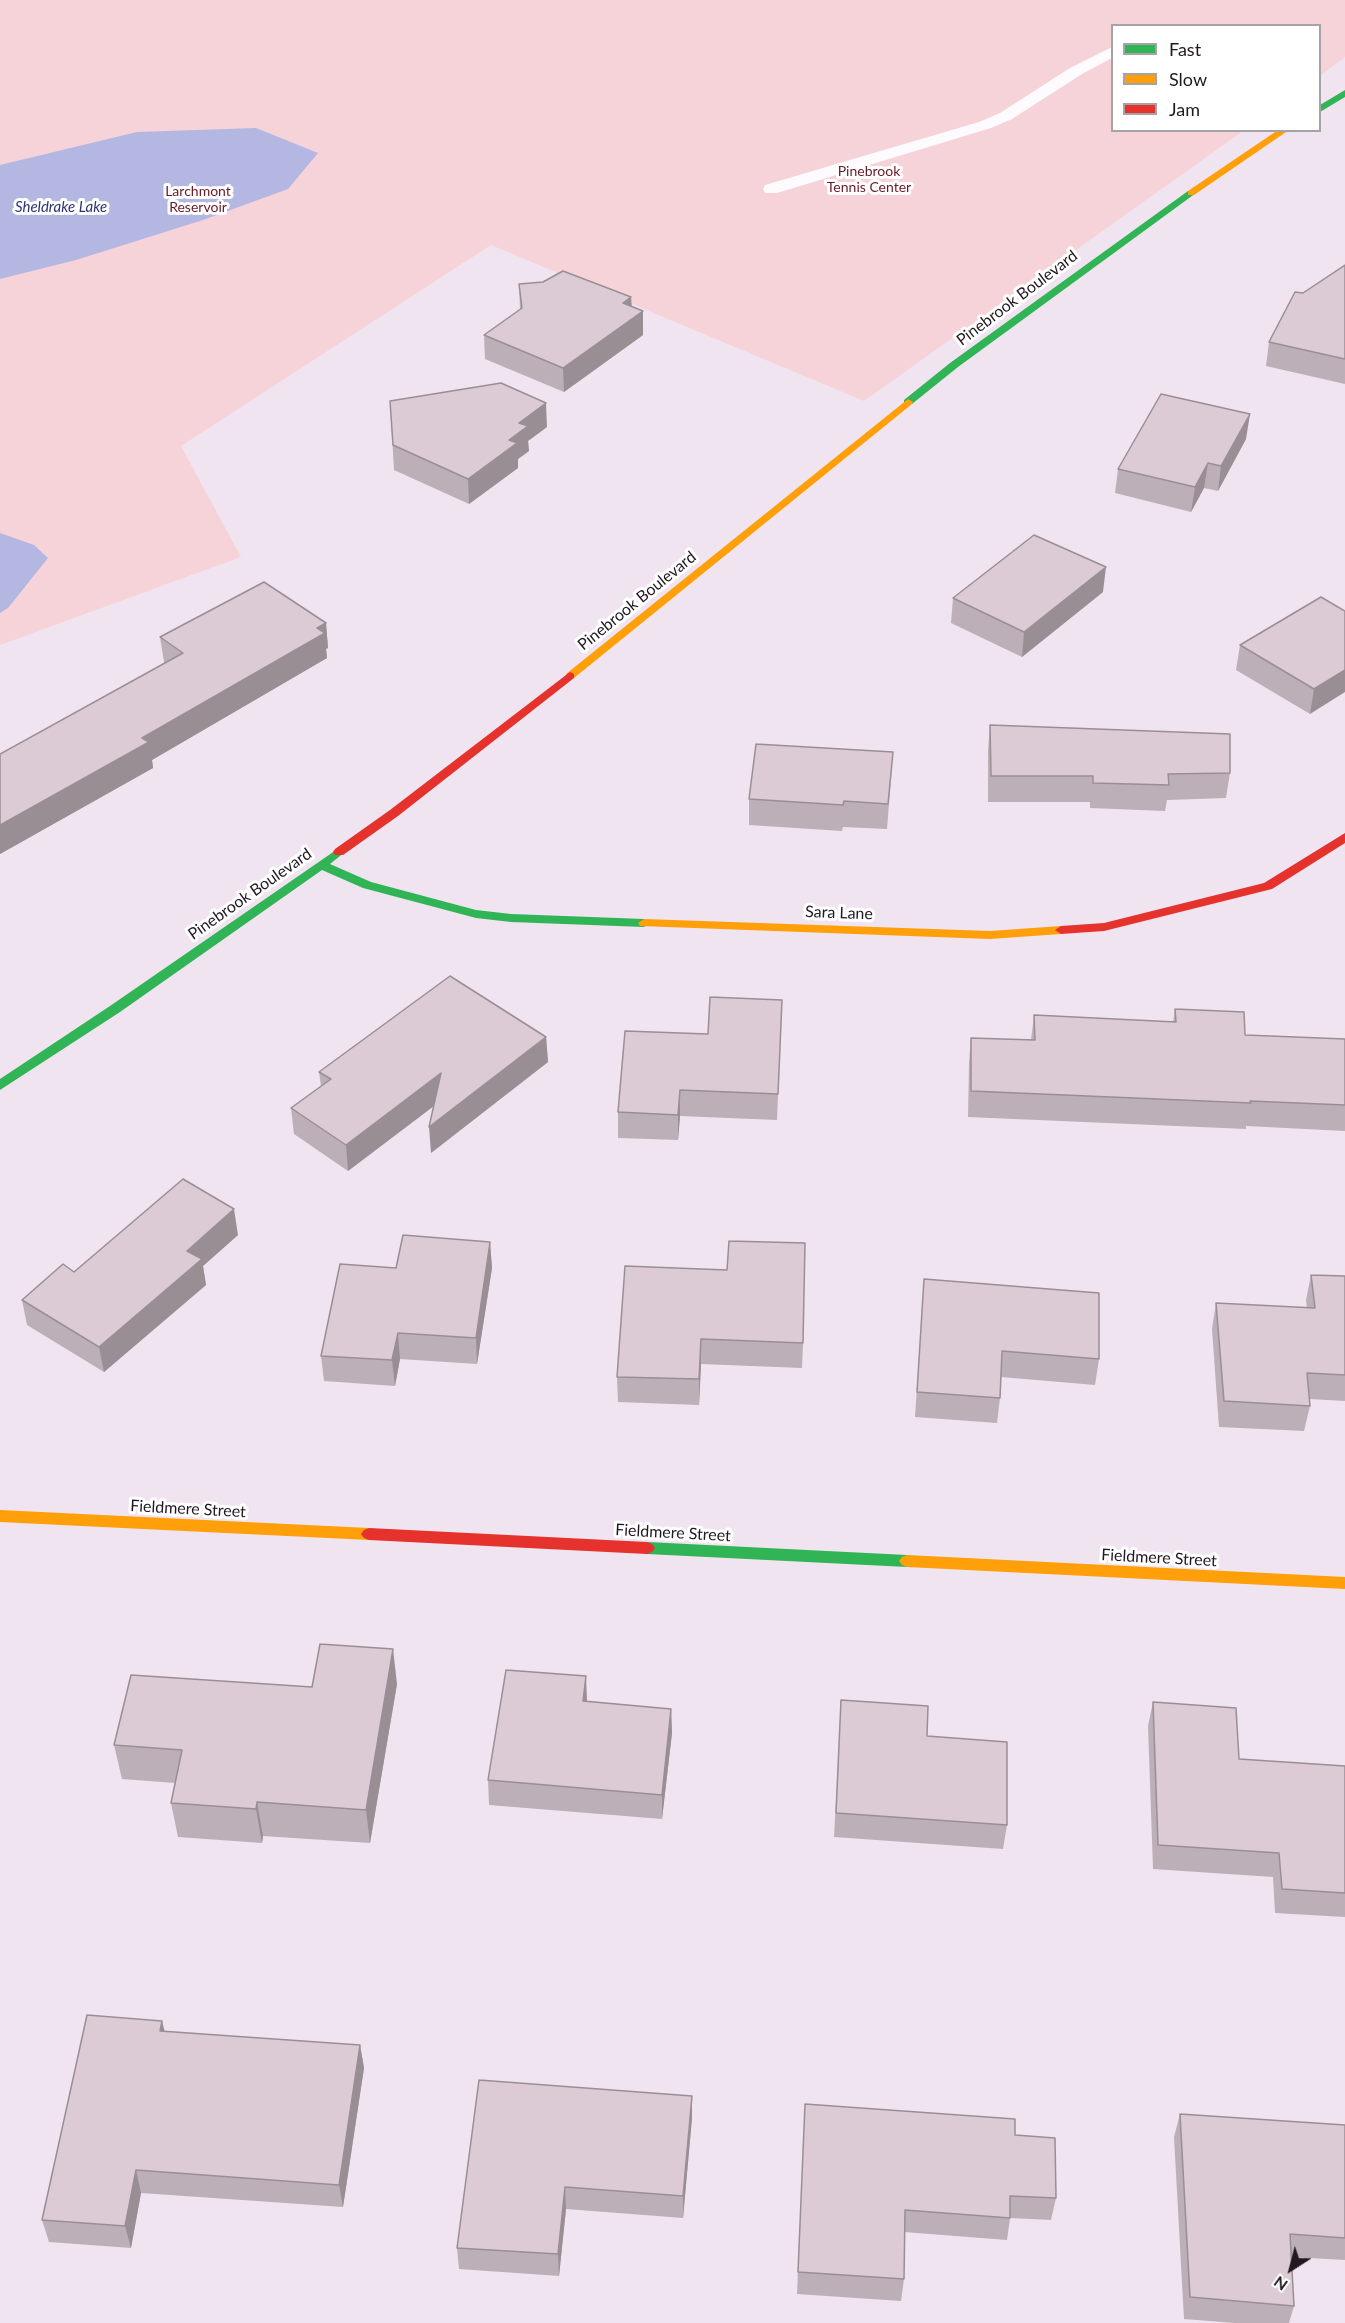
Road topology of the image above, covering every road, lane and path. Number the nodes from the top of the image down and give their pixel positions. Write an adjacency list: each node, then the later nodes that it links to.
1 (1111, 53): 3 (lane)
2 (1282, 132): 5 (street, Pinebrook Boulevard)
3 (771, 189)
4 (1345, 837): 5 (street, Sara Lane)
5 (321, 865): 6 (street, Pinebrook Boulevard)
6 (0, 1085)
7 (0, 1516): 8 (street, Fieldmere Street)
8 (1345, 1584)

